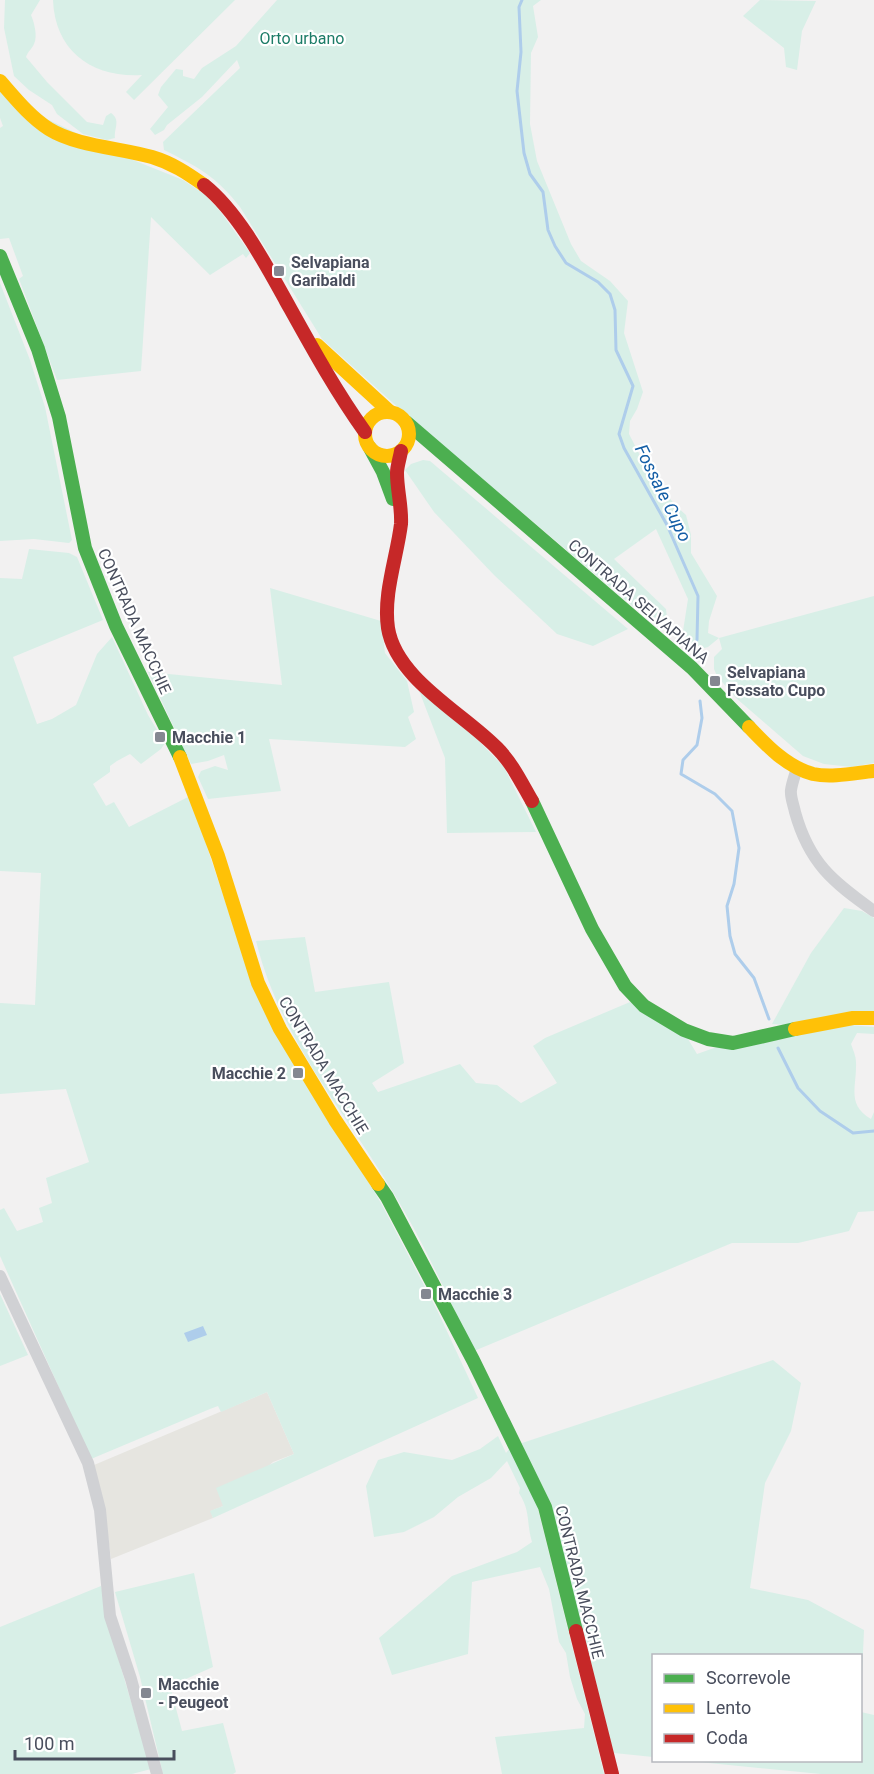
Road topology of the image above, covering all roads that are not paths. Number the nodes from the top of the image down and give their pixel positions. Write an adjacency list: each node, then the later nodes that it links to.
1 (0, 81): 3 (main road)
2 (0, 256): 17 (main road, CONTRADA MACCHIE)
3 (301, 329): 4 (main road); 6 (main road)
4 (390, 412): 5 (main road); 6 (main road)
5 (406, 422): 8 (main road); 9 (main road, CONTRADA SELVAPIANA)
6 (365, 432): 7 (main road)
7 (369, 446): 8 (main road); 10 (main road)
8 (403, 449): 9 (main road, CONTRADA SELVAPIANA); 10 (main road)
9 (454, 464): 11 (main road, CONTRADA SELVAPIANA)
10 (401, 521): 14 (main road)
11 (797, 768): 12 (main road, CONTRADA SELVAPIANA); 13 (street)
12 (874, 771)
13 (874, 911)
14 (874, 1018)
15 (0, 1276): 16 (street)
16 (157, 1774)
17 (612, 1774)

